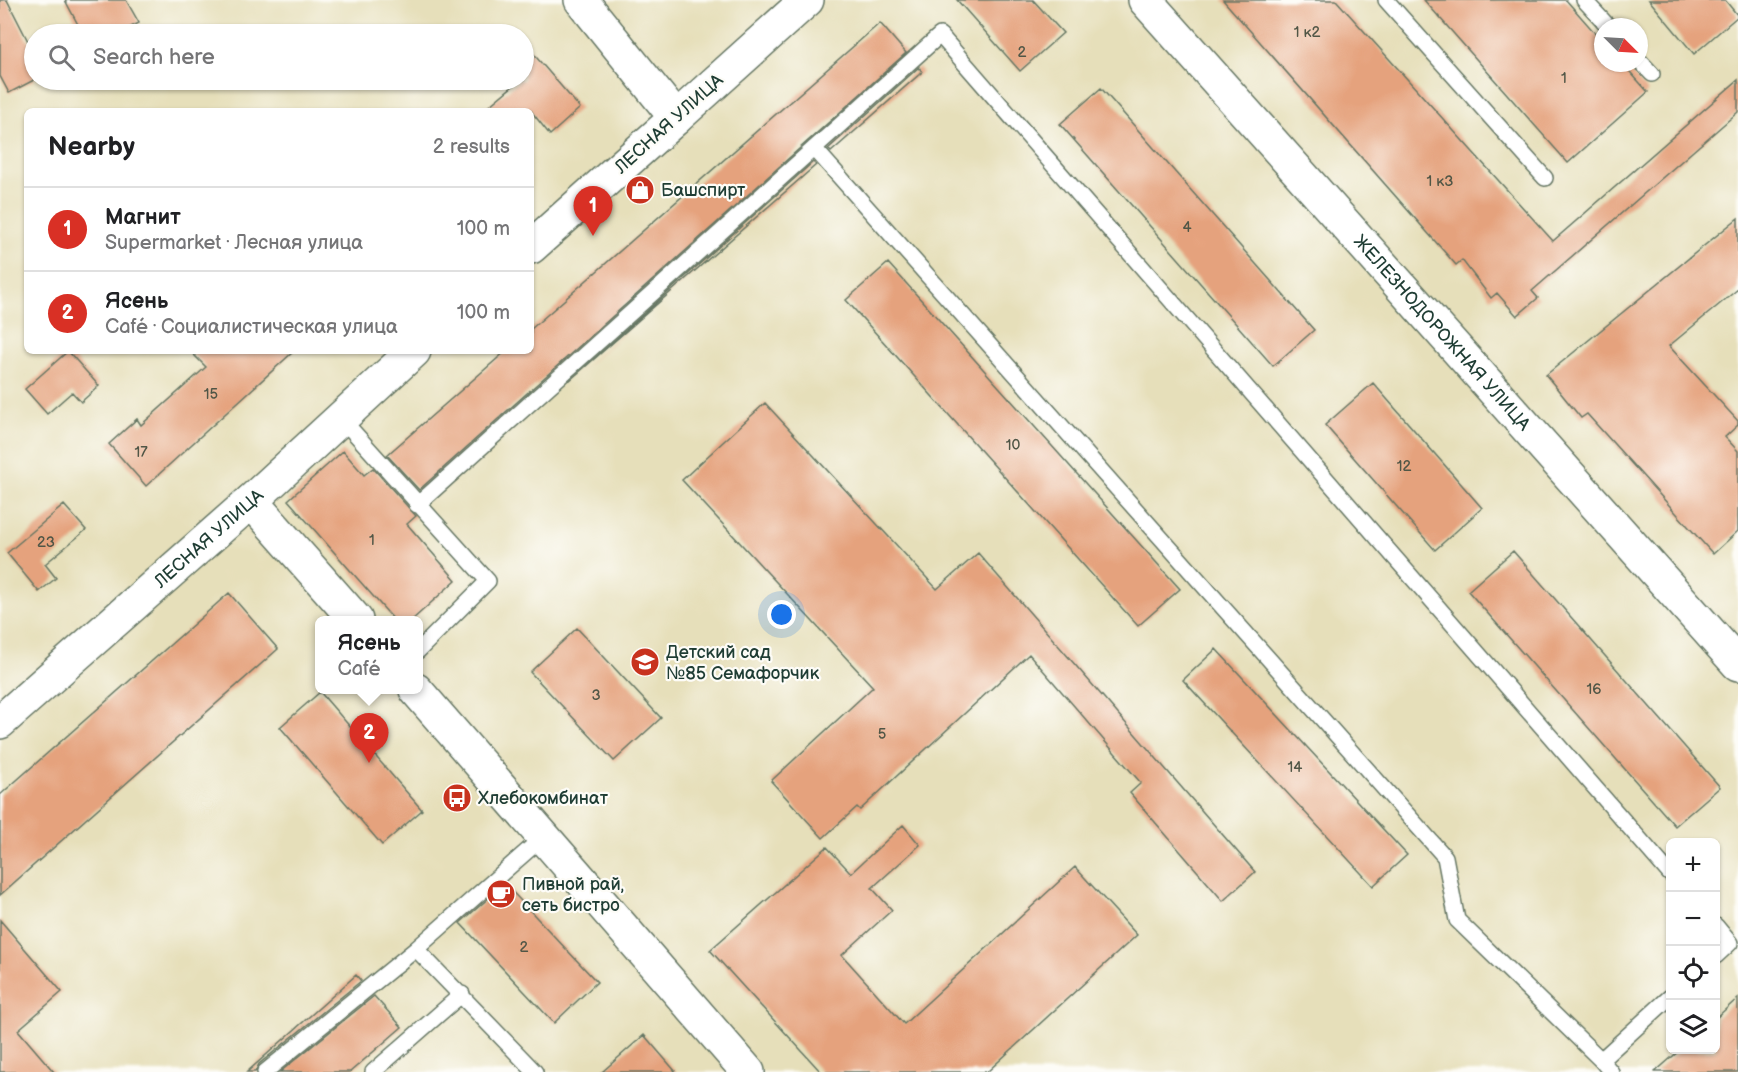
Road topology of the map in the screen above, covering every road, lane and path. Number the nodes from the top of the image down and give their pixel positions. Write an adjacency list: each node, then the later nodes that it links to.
1 (581, 0): 9 (main road)
2 (807, 0): 9 (main road, ЛЕСНАЯ УЛИЦА)
3 (1145, 0): 19 (main road, ЖЕЛЕЗНОДОРОЖНАЯ УЛИЦА)
4 (1386, 0): 11 (lane)
5 (1584, 0): 6 (lane)
6 (1601, 18)
7 (1648, 70): 8 (lane)
8 (1652, 74)
9 (676, 118): 12 (main road, ЛЕСНАЯ УЛИЦА)
10 (814, 148): 16 (lane); 23 (lane); 29 (lane)
11 (1545, 178)
12 (534, 244)
13 (411, 354): 14 (main road, ЛЕСНАЯ УЛИЦА)
14 (340, 417): 15 (main road, ЛЕСНАЯ УЛИЦА); 16 (lane)
15 (251, 501): 17 (main road); 21 (main road, ЛЕСНАЯ УЛИЦА)
16 (417, 505): 18 (lane)
17 (352, 616)
18 (423, 646)
19 (1738, 664)
20 (419, 694): 22 (main road)
21 (0, 722)
22 (542, 837): 25 (lane); 33 (main road)
23 (1666, 868)
24 (1720, 931): 26 (lane)
25 (416, 949): 27 (lane); 30 (lane)
26 (1720, 952)
27 (462, 994): 31 (lane); 32 (lane)
28 (1668, 1000): 29 (lane)
29 (1606, 1066)
30 (265, 1072)
31 (373, 1072)
32 (535, 1072)
33 (748, 1072)

